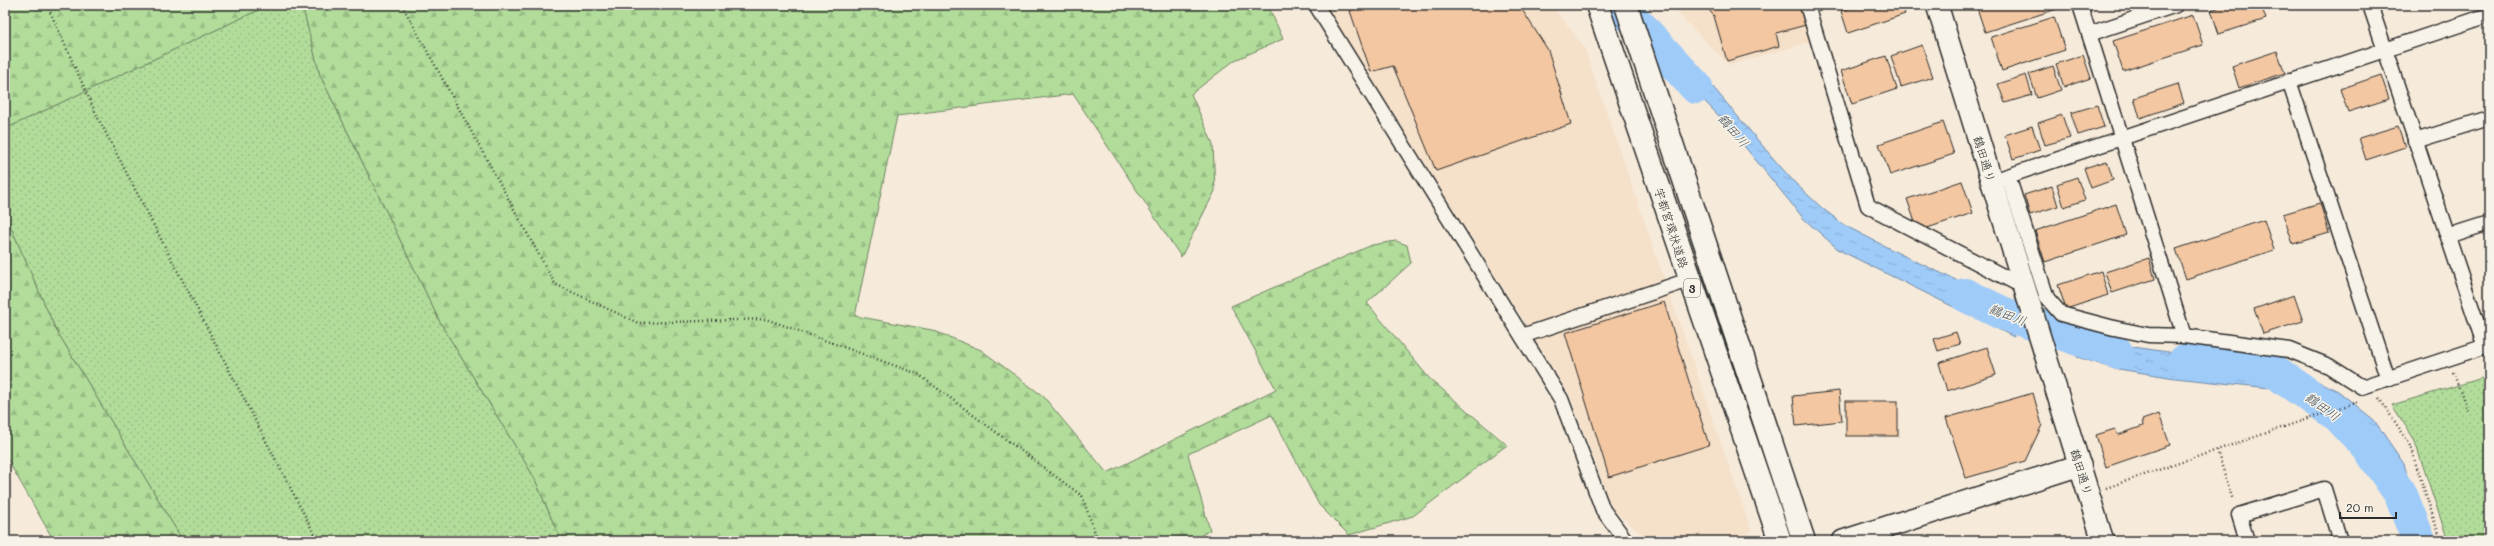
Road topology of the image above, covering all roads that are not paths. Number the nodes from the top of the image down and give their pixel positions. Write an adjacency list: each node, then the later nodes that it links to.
1 (1316, 5): 21 (street)
2 (1598, 5): 19 (main road, 宇都宮環状道路 / 3)
3 (1626, 5): 28 (main road, 3)
4 (1807, 5): 20 (street)
5 (1937, 5): 16 (street, 鶴田通り)
6 (2080, 5): 10 (street)
7 (2176, 5): 10 (street)
8 (2370, 5): 11 (street)
9 (2489, 15): 11 (street)
10 (2089, 34): 14 (street)
11 (2384, 48): 12 (street); 15 (street)
12 (2289, 81): 14 (street); 24 (street)
13 (2489, 118): 15 (street)
14 (2122, 138): 16 (street); 22 (street)
15 (2415, 141): 18 (street)
16 (2000, 179): 20 (street, 鶴田通り); 22 (street)
17 (2489, 222): 18 (street)
18 (2448, 236): 23 (street)
19 (1689, 280): 21 (street); 27 (main road, 宇都宮環状道路 / 3)
20 (2026, 288): 25 (street, 鶴田通り)
21 (1522, 336): 26 (street)
22 (2184, 336): 24 (street)
23 (2487, 346): 24 (street)
24 (2388, 379)
25 (2080, 465): 29 (street); 30 (street, 鶴田通り)
26 (1626, 541)
27 (1780, 541)
28 (1804, 541)
29 (1843, 541)
30 (2103, 541)
31 (2247, 541): 32 (street)
32 (2340, 541)

